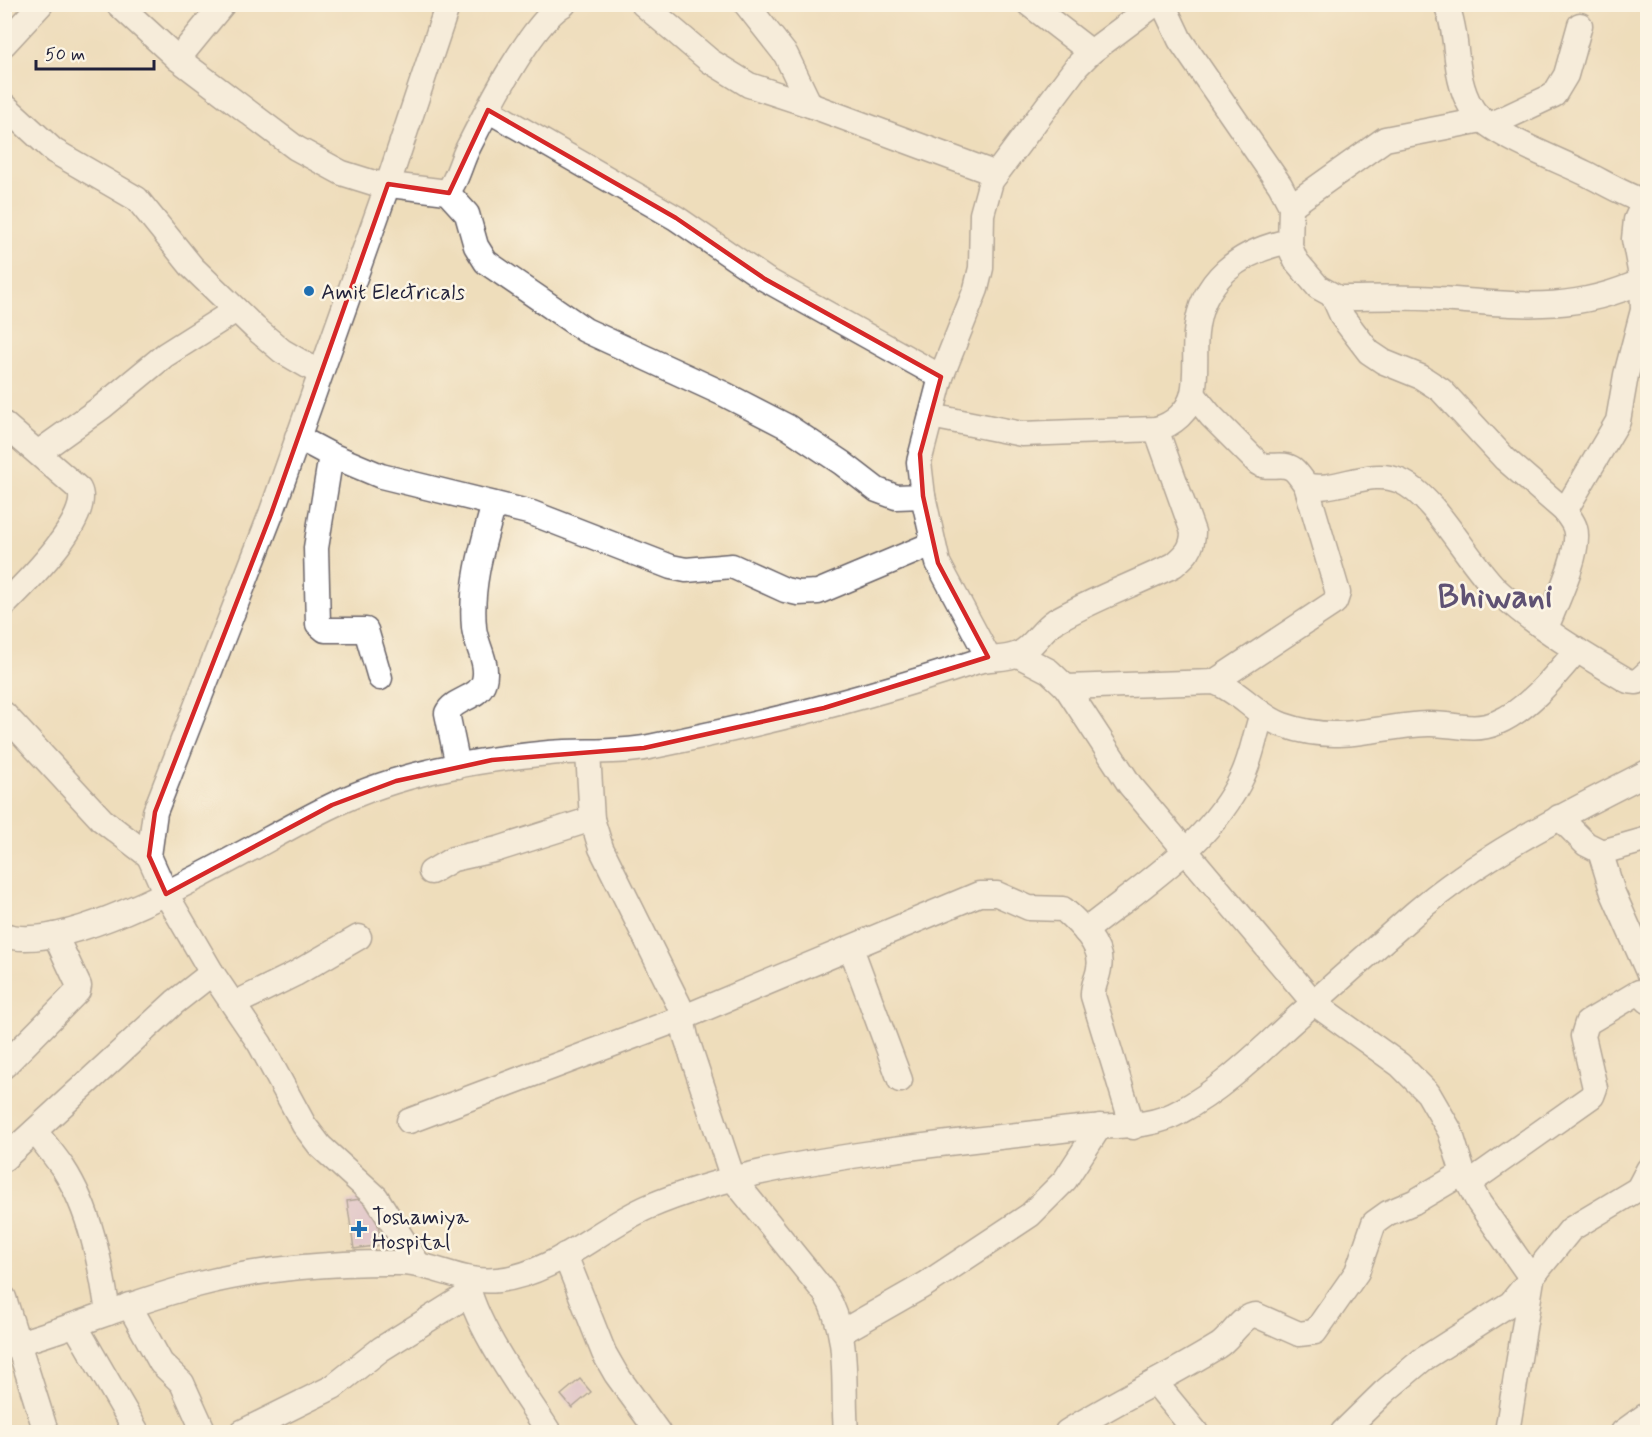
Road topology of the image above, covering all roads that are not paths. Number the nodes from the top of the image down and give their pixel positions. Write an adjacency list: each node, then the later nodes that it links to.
1 (41, 4): 13 (street)
2 (118, 4): 15 (street)
3 (223, 4): 15 (street)
4 (448, 4): 21 (street)
5 (564, 4): 18 (street)
6 (643, 4): 16 (street)
7 (1029, 4): 14 (street)
8 (1155, 4): 14 (street)
9 (1163, 4): 24 (street)
10 (1446, 4): 19 (street)
11 (750, 6): 16 (street)
12 (1580, 25): 19 (street)
13 (4, 44)
14 (1091, 52): 20 (street)
15 (178, 59): 21 (street)
16 (810, 105): 20 (street)
17 (5, 108): 28 (street)
18 (488, 110): 22 (street); 30 (street)
19 (1486, 122): 23 (street); 24 (street)
20 (996, 174): 30 (street)
21 (388, 184): 22 (street); 29 (street)
22 (447, 192): 39 (street)
23 (1646, 202): 26 (street)
24 (1291, 206): 25 (street)
25 (1290, 241): 27 (street); 31 (street)
26 (1642, 281): 27 (street); 41 (street)
27 (1334, 298): 41 (street)
28 (236, 310): 29 (street); 36 (street)
29 (320, 373): 35 (street)
30 (941, 377): 32 (street)
31 (1193, 394): 34 (street); 38 (street)
32 (931, 416): 34 (street); 39 (street)
33 (4, 424): 36 (street)
34 (1156, 429): 46 (street)
35 (297, 437): 37 (street); 62 (street)
36 (39, 453): 43 (street)
37 (330, 455): 40 (street); 49 (street)
38 (1306, 485): 44 (street); 50 (street)
39 (923, 496): 42 (street)
40 (494, 504): 42 (street); 55 (street)
41 (1565, 511): 44 (street)
42 (932, 544): 47 (street)
43 (4, 605)
44 (1546, 628): 45 (street)
45 (1576, 650): 48 (street); 53 (street)
46 (1017, 655): 47 (street); 51 (street)
47 (988, 657): 54 (street)
48 (1647, 672)
49 (381, 678)
50 (1214, 682): 51 (street); 53 (street)
51 (1066, 687): 60 (street)
52 (4, 714): 62 (street)
53 (1262, 714): 60 (street)
54 (588, 753): 55 (street); 58 (street)
55 (458, 766): 64 (street)
56 (1647, 772): 57 (street)
57 (1559, 817): 61 (street); 72 (street)
58 (592, 819): 63 (street); 74 (street)
59 (1647, 839): 61 (street)
60 (1184, 851): 65 (street); 72 (street)
61 (1600, 851): 71 (street)
62 (148, 856): 64 (street)
63 (431, 872)
64 (166, 894): 67 (street); 70 (street)
65 (1085, 931): 69 (street); 79 (street)
66 (4, 935): 67 (street)
67 (55, 935): 75 (street)
68 (359, 938): 73 (street)
69 (851, 948): 74 (street); 76 (street)
70 (212, 973): 73 (street); 80 (street)
71 (1646, 988): 82 (street)
72 (1314, 1003): 79 (street); 82 (street)
73 (234, 1004): 86 (street)
74 (682, 1018): 77 (street); 83 (street)
75 (4, 1066)
76 (900, 1080)
77 (408, 1121)
78 (1101, 1126): 79 (street); 83 (street); 92 (street)
79 (1133, 1127)
80 (35, 1131): 81 (street); 90 (street)
81 (4, 1159)
82 (1466, 1178): 87 (street); 94 (street)
83 (733, 1179): 85 (street); 92 (street)
84 (1644, 1184): 87 (street)
85 (565, 1255): 88 (street); 103 (street)
86 (418, 1264): 88 (street); 90 (street)
87 (1532, 1279): 97 (street); 107 (street)
88 (467, 1287): 101 (street); 102 (street)
89 (4, 1298): 93 (street)
90 (118, 1309): 91 (street); 100 (street)
91 (75, 1325): 93 (street); 99 (street)
92 (842, 1332): 104 (street)
93 (11, 1345): 98 (street)
94 (1155, 1382): 96 (street); 106 (street)
95 (1647, 1414): 108 (street)
96 (1092, 1426): 105 (street)
97 (1510, 1430)
98 (46, 1432)
99 (137, 1432)
100 (204, 1432)
101 (242, 1432)
102 (549, 1432)
103 (658, 1432)
104 (846, 1432)
105 (1066, 1432)
106 (1196, 1432)
107 (1343, 1432)
108 (1623, 1432)

